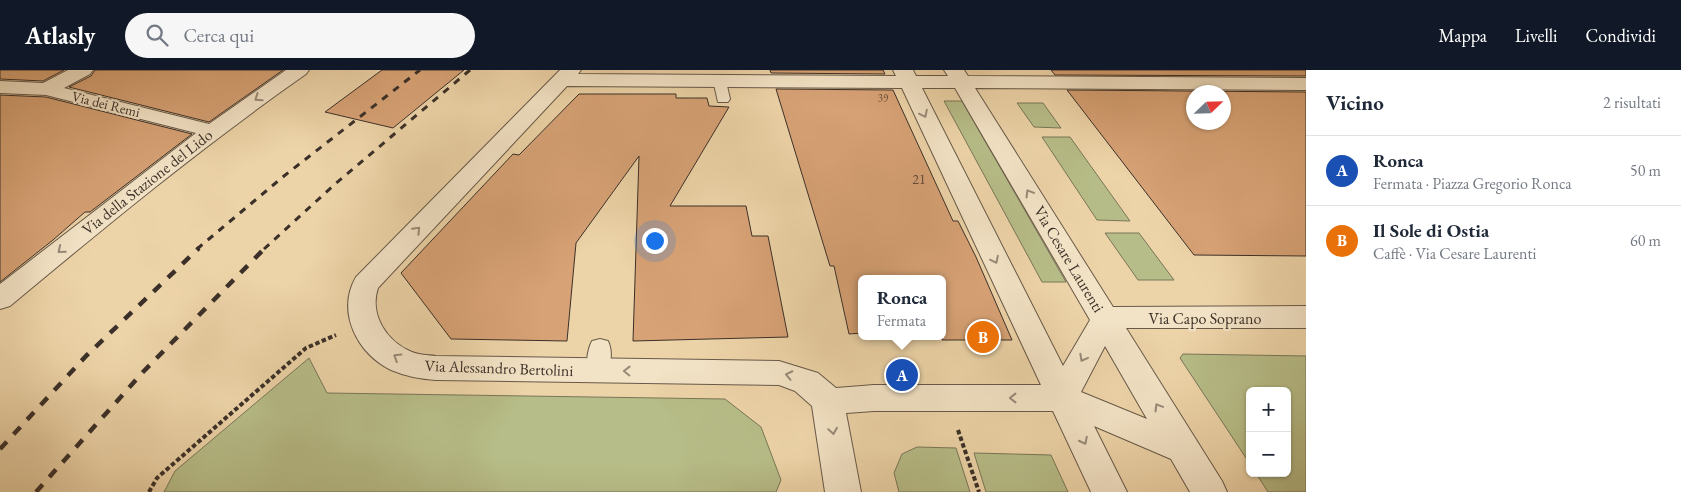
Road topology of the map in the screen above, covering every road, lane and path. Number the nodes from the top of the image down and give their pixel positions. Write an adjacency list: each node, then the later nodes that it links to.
1 (83, 70): 8 (street)
2 (298, 70): 9 (street, Via della Stazione del Lido, one-way to 9)
3 (566, 75): 4 (street); 13 (street, Via Alessandro Bertolini, one-way to 3)
4 (906, 75): 5 (street); 15 (street, one-way to 15)
5 (958, 75): 6 (street); 12 (street, Via Cesare Laurenti, one-way to 5)
6 (1306, 84)
7 (0, 87): 8 (street, Via dei Remi)
8 (46, 89): 9 (street, Via dei Remi)
9 (212, 131): 10 (street, Via della Stazione del Lido, one-way to 10)
10 (0, 299)
11 (1306, 317): 12 (street, Via Capo Soprano)
12 (1105, 318): 15 (street, one-way to 15); 17 (street, Via Cesare Laurenti, one-way to 12)
13 (365, 324): 16 (street, Via Alessandro Bertolini, one-way to 13); 19 (path)
14 (948, 398): 15 (street, one-way to 14); 16 (street); 20 (path)
15 (1062, 398): 17 (street); 21 (street, one-way to 21)
16 (828, 402): 18 (street, one-way to 18)
17 (1183, 449): 22 (street, Via Cesare Laurenti)
18 (839, 486)
19 (149, 492)
20 (980, 492)
21 (1109, 492)
22 (1209, 492)

